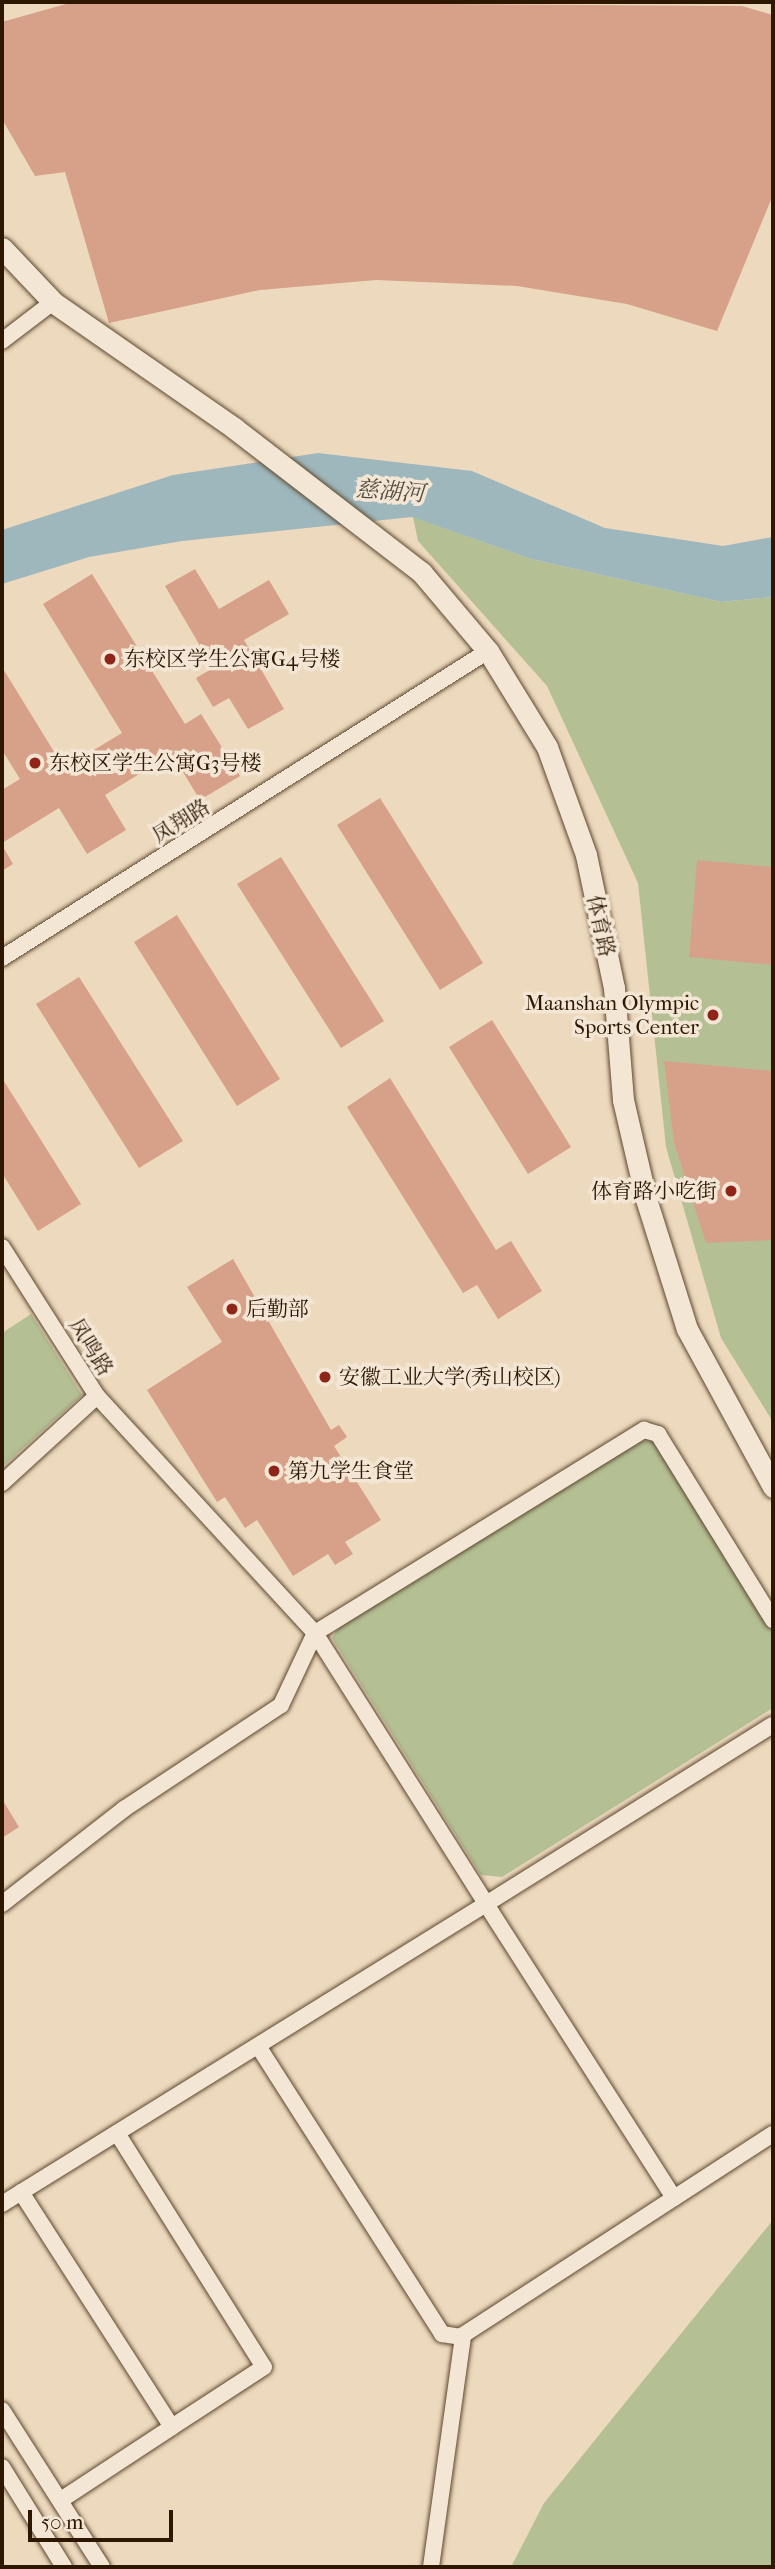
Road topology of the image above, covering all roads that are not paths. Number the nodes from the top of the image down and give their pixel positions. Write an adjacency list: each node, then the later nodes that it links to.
1 (2, 248): 2 (street, 体育路)
2 (53, 302): 3 (street); 4 (street, 体育路)
3 (2, 341)
4 (488, 651): 5 (street, 凤翔路); 9 (street, 体育路)
5 (2, 958)
6 (2, 1247): 7 (street, 凤鸣路)
7 (97, 1396): 8 (street, 凤鸣路); 11 (street)
8 (2, 1483)
9 (773, 1486)
10 (773, 1620): 11 (street)
11 (315, 1633): 13 (street); 14 (street)
12 (773, 1725): 14 (street)
13 (2, 1904)
14 (486, 1904): 15 (street); 19 (street)
15 (258, 2046): 16 (street); 21 (street)
16 (117, 2133): 18 (street); 23 (street)
17 (773, 2134): 19 (street)
18 (21, 2192): 20 (street); 23 (street)
19 (674, 2198): 21 (street)
20 (2, 2204)
21 (461, 2337): 28 (street)
22 (2, 2410): 25 (street)
23 (172, 2427): 25 (street)
24 (2, 2467): 26 (street)
25 (61, 2500): 27 (street)
26 (64, 2567)
27 (102, 2567)
28 (431, 2567)

